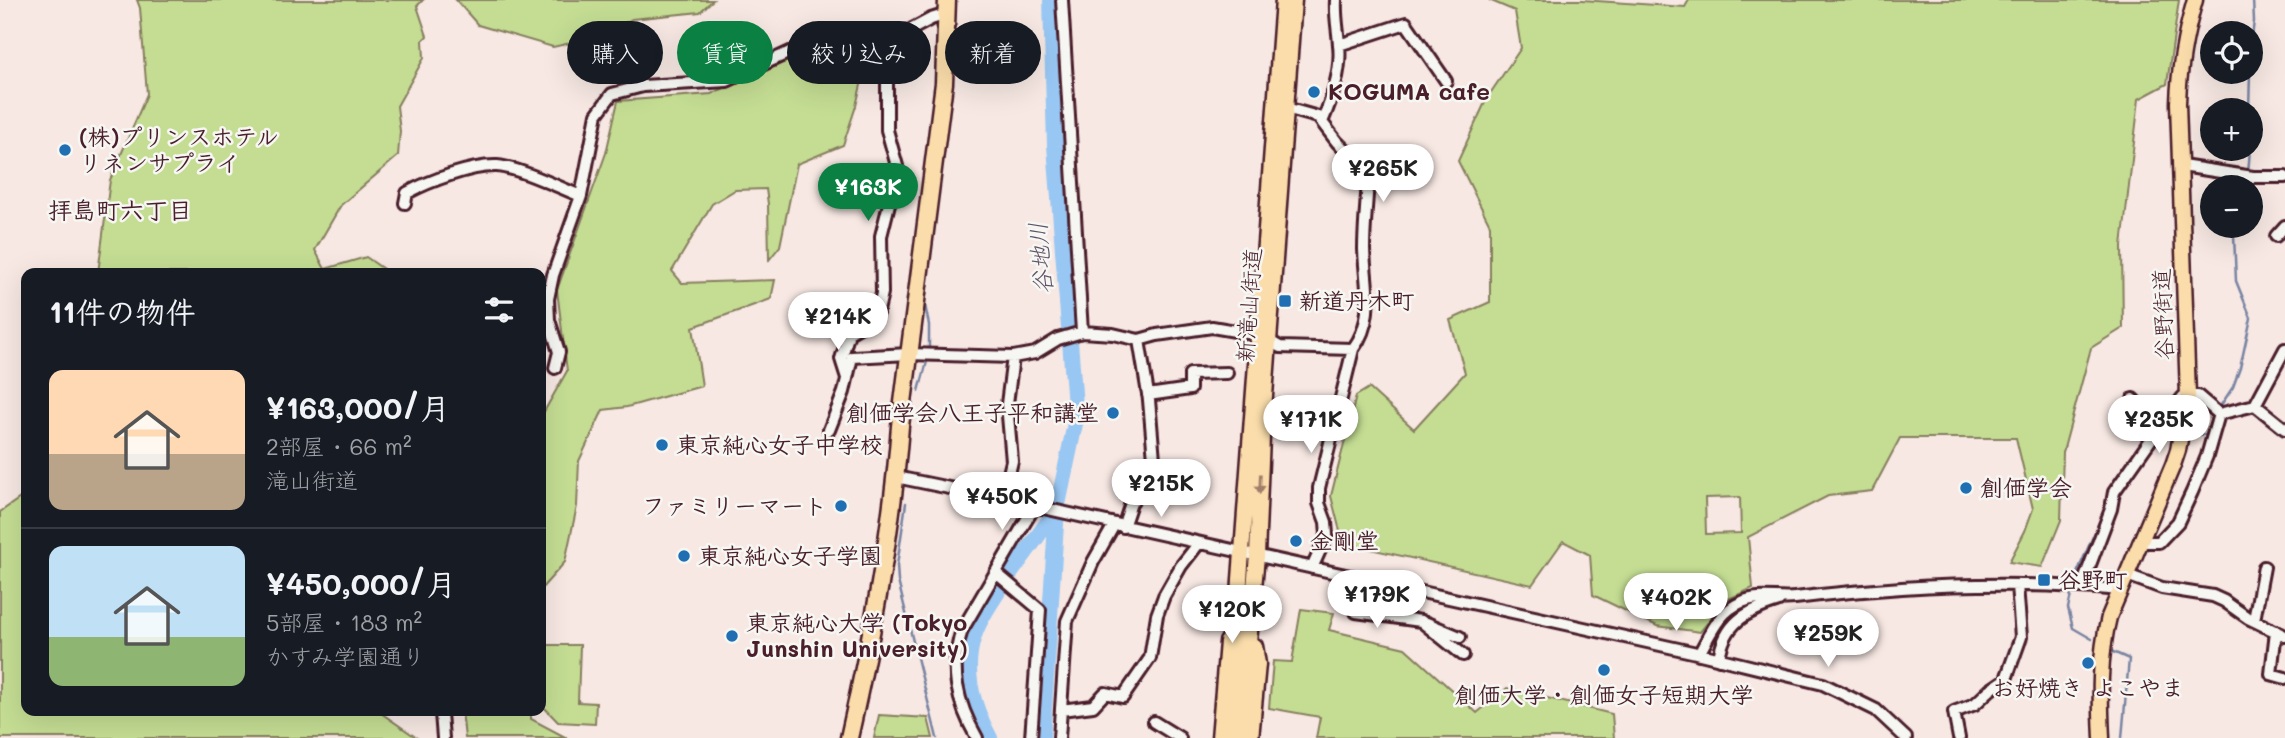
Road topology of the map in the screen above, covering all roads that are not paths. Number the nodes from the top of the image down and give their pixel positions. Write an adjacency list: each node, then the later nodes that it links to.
1 (1062, 0): 21 (street)
2 (1283, 0): 8 (main road, 新滝山街道)
3 (1294, 0): 8 (main road, 新滝山街道)
4 (1336, 0): 9 (street)
5 (2195, 0): 15 (main road, 谷野街道)
6 (947, 7): 7 (street); 26 (highway)
7 (927, 21)
8 (1286, 29): 13 (main road, 新滝山街道); 22 (main road, 新滝山街道)
9 (1339, 45): 11 (street); 14 (street)
10 (787, 53): 17 (street)
11 (1446, 81)
12 (887, 84): 30 (street)
13 (1286, 107): 14 (street); 22 (main road, 新滝山街道)
14 (1322, 122): 24 (street)
15 (2182, 166): 16 (street); 32 (main road, 谷野街道)
16 (2285, 177)
17 (581, 196): 18 (street); 28 (street)
18 (405, 203)
19 (2285, 226): 20 (street)
20 (2276, 236)
21 (1080, 333): 23 (street); 27 (street)
22 (1264, 337): 23 (street); 24 (street); 45 (main road, 新滝山街道)
23 (1139, 340): 31 (street)
24 (1353, 349): 47 (street)
25 (2285, 349): 34 (street)
26 (909, 354): 27 (street); 30 (street); 39 (highway)
27 (1013, 357): 40 (street)
28 (555, 368)
29 (1227, 373): 31 (street)
30 (847, 379): 38 (street)
31 (1148, 395): 42 (street)
32 (2188, 396): 35 (street); 36 (street); 43 (main road, 谷野街道)
33 (2133, 400): 36 (street)
34 (2255, 405): 35 (street); 37 (street)
35 (2219, 414): 43 (street)
36 (2166, 418): 52 (street)
37 (2285, 427)
38 (829, 430)
39 (896, 477): 40 (street); 69 (highway)
40 (1003, 499): 41 (street)
41 (1037, 508): 42 (street); 48 (street)
42 (1118, 526): 44 (street); 65 (street)
43 (2141, 542): 49 (main road, 谷野街道)
44 (1199, 543): 45 (street); 65 (street)
45 (1250, 555): 47 (street); 55 (main road, 新滝山街道); 58 (main road, 新滝山街道)
46 (2264, 567): 56 (street)
47 (1312, 568): 50 (street)
48 (996, 573): 70 (street); 71 (street)
49 (2127, 575): 53 (main road, 谷野街道); 56 (street)
50 (1349, 576): 57 (street); 61 (street)
51 (2017, 585): 52 (street); 54 (street); 79 (street)
52 (2082, 586): 53 (street)
53 (2121, 590): 80 (main road, 谷野街道)
54 (1789, 599): 61 (street); 63 (street)
55 (1252, 616): 76 (main road, 新滝山街道); 77 (main road)
56 (2254, 620): 59 (street)
57 (1421, 621): 60 (street); 62 (street)
58 (1237, 623): 74 (main road); 75 (main road, 新滝山街道)
59 (2281, 634): 64 (street)
60 (1460, 637)
61 (1699, 654): 63 (street)
62 (1463, 655)
63 (1719, 659): 78 (street)
64 (2285, 678)
65 (1061, 710): 72 (street)
66 (441, 716): 68 (street)
67 (1154, 722): 73 (street)
68 (443, 738)
69 (849, 738)
70 (976, 738)
71 (1031, 738)
72 (1059, 738)
73 (1180, 738)
74 (1219, 738)
75 (1228, 738)
76 (1240, 738)
77 (1251, 738)
78 (1906, 738)
79 (1959, 738)
80 (2102, 738)

